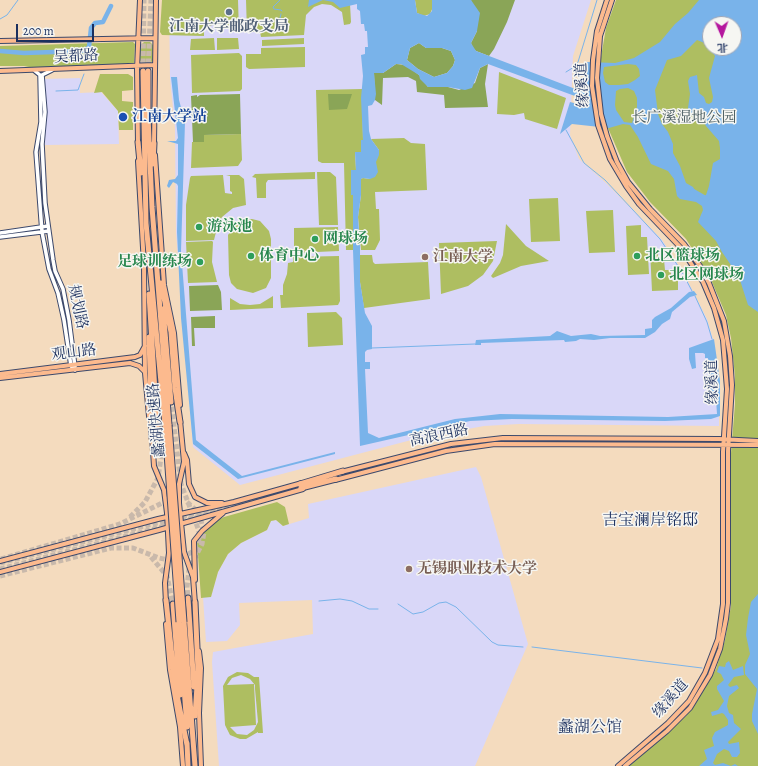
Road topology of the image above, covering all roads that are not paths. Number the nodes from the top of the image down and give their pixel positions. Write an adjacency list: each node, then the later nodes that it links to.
1 (607, 0): 8 (main road, 缘溪道)
2 (612, 0): 8 (main road, 缘溪道)
3 (140, 1): 5 (main road)
4 (156, 1): 6 (main road)
5 (139, 38): 6 (main road, 吴都路); 7 (main road, 吴都路); 10 (main road)
6 (154, 38): 9 (main road)
7 (0, 41)
8 (595, 61): 37 (main road, 缘溪道); 38 (main road, 缘溪道)
9 (154, 65): 10 (main road, 吴都路); 15 (main road)
10 (138, 66): 11 (main road, 吴都路); 14 (main road)
11 (52, 70): 13 (main road, 吴都路); 19 (street, 规划路)
12 (0, 71): 13 (main road, 吴都路)
13 (35, 71): 20 (street, 规划路)
14 (138, 142): 18 (highway); 28 (main road)
15 (154, 143): 16 (highway); 34 (main road)
16 (152, 207): 17 (highway, 蠡湖快速路); 18 (highway, 蠡湖快速路)
17 (153, 215): 26 (highway); 35 (highway, 蠡湖快速路)
18 (146, 223): 25 (highway, 蠡湖快速路)
19 (48, 226): 20 (street); 21 (street, 规划路)
20 (42, 227): 22 (street, 规划路); 23 (street)
21 (49, 231): 22 (street); 29 (street, 规划路)
22 (42, 232): 24 (street); 29 (street, 规划路)
23 (0, 233)
24 (0, 237)
25 (149, 258): 27 (highway); 35 (highway, 蠡湖快速路)
26 (161, 288): 33 (highway); 34 (highway)
27 (150, 314): 36 (highway); 39 (highway)
28 (145, 346): 29 (main road, 观山路); 30 (main road)
29 (74, 367): 30 (main road, 观山路); 31 (main road, 观山路); 32 (main road, 观山路)
30 (145, 373): 36 (main road)
31 (0, 374)
32 (0, 378)
33 (171, 402)
34 (180, 422): 45 (main road)
35 (167, 425): 61 (highway, 蠡湖快速路, bridge)
36 (152, 438): 51 (main road)
37 (724, 439): 38 (main road, 高浪西路); 42 (main road, 缘溪道); 46 (main road, 高浪西路)
38 (729, 439): 41 (main road, 高浪西路); 43 (main road, 缘溪道)
39 (158, 441)
40 (758, 441): 41 (main road)
41 (740, 443): 43 (main road, 高浪西路); 44 (main road)
42 (723, 446): 43 (main road, 高浪西路); 47 (main road, 高浪西路); 70 (main road, 缘溪道)
43 (729, 446): 71 (main road, 缘溪道)
44 (758, 446)
45 (182, 449): 48 (main road); 50 (main road)
46 (342, 471): 47 (highway); 48 (main road, 高浪西路)
47 (336, 479): 49 (main road, 高浪西路)
48 (234, 502): 50 (main road, 高浪西路)
49 (225, 511): 52 (main road, 高浪西路); 56 (main road)
50 (180, 516): 51 (main road, 高浪西路); 52 (main road)
51 (168, 518): 53 (main road); 54 (main road, 高浪西路)
52 (181, 523): 53 (main road, 高浪西路); 56 (main road)
53 (168, 526): 55 (main road, 高浪西路); 58 (main road)
54 (0, 561)
55 (0, 572)
56 (194, 596): 59 (main road)
57 (188, 598): 62 (highway)
58 (166, 600): 63 (highway); 66 (main road)
59 (195, 602): 62 (highway); 69 (main road)
60 (173, 604): 63 (highway)
61 (181, 622): 64 (highway, 蠡湖快速路); 65 (highway, 蠡湖快速路)
62 (195, 708): 64 (highway)
63 (183, 720): 65 (highway)
64 (193, 733): 68 (highway, 蠡湖快速路)
65 (187, 745): 67 (highway, 蠡湖快速路)
66 (183, 766)
67 (188, 766)
68 (195, 766)
69 (201, 766)
70 (618, 766)
71 (625, 766)

